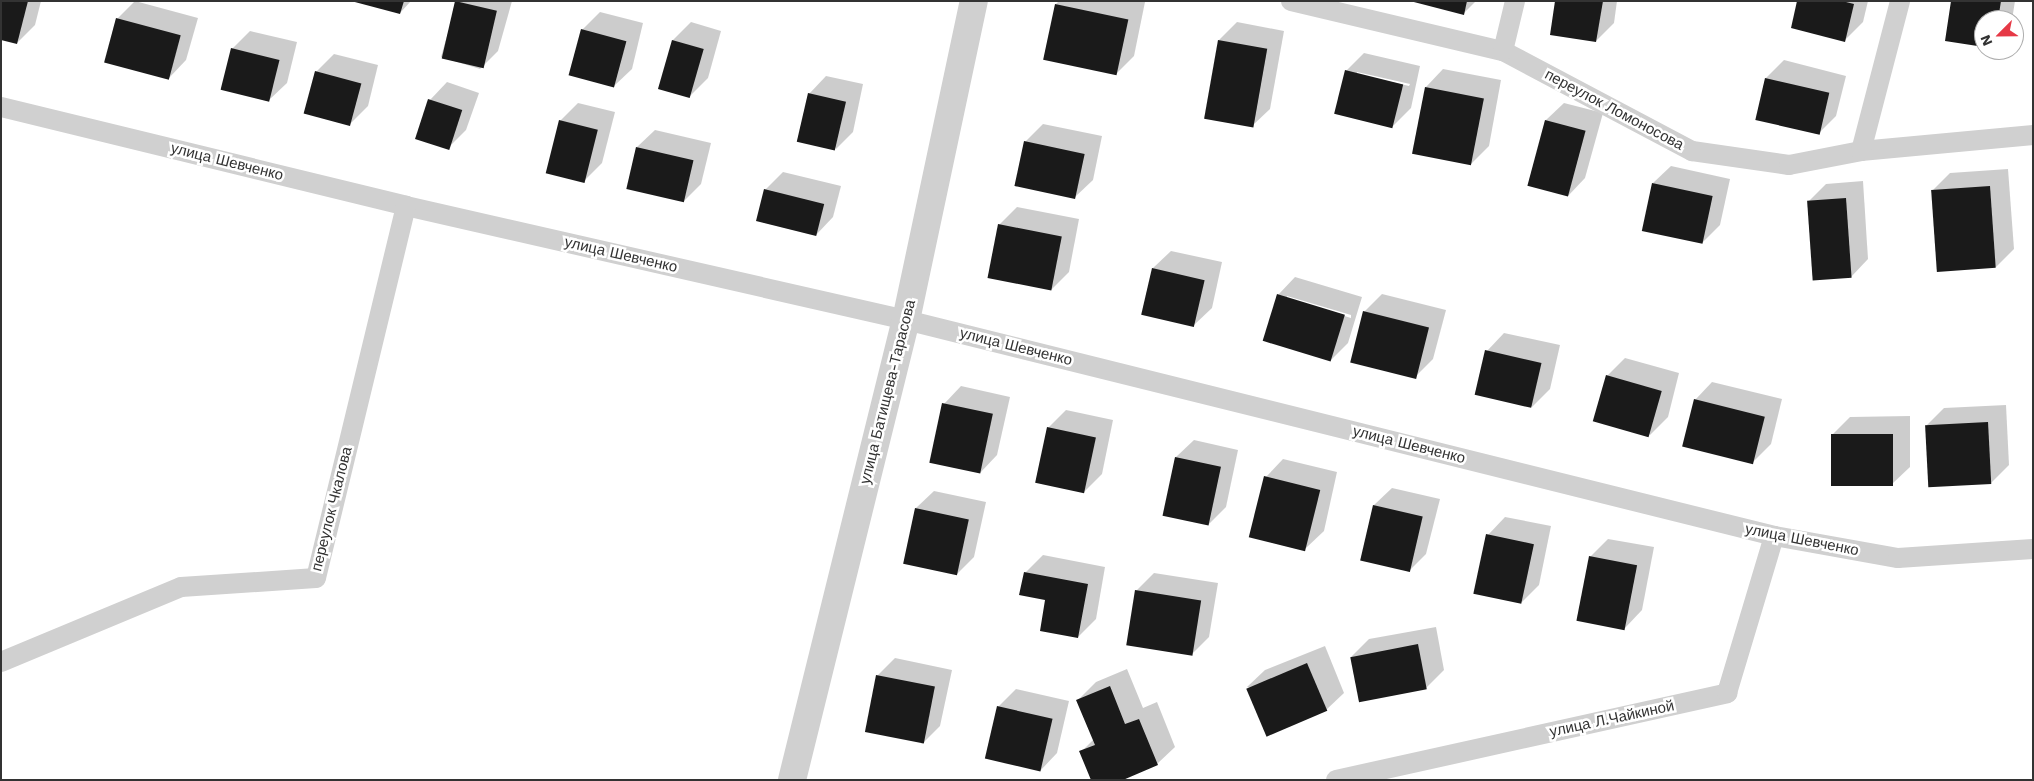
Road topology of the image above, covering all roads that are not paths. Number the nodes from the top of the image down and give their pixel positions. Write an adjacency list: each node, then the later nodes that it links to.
1 (974, 1): 10 (street, улица Батищева-Тарасова)
2 (1291, 1): 5 (lane, переулок Ломоносова)
3 (1515, 1): 5 (lane)
4 (1900, 1): 8 (lane)
5 (1503, 51): 8 (lane, переулок Ломоносова)
6 (1, 108): 9 (lane, улица Шевченко)
7 (2033, 135): 8 (lane, переулок Ломоносова)
8 (1862, 151)
9 (406, 206): 10 (lane, улица Шевченко); 13 (lane, переулок Чкалова)
10 (906, 320): 11 (lane, улица Шевченко); 14 (street, улица Батищева-Тарасова)
11 (1774, 536): 12 (lane, улица Шевченко); 15 (lane, улица Л.Чайкиной)
12 (2033, 548)
13 (1, 662)
14 (792, 780)
15 (1336, 780)

